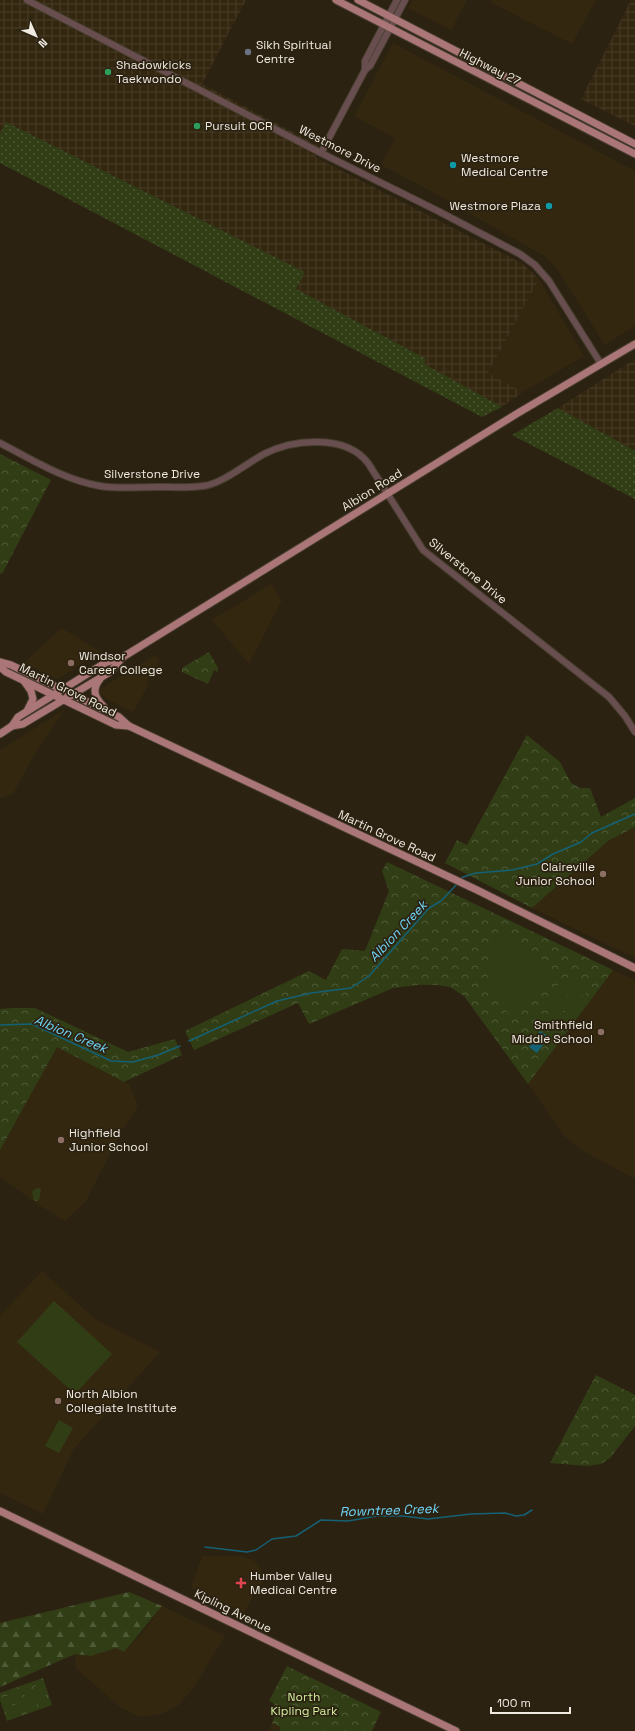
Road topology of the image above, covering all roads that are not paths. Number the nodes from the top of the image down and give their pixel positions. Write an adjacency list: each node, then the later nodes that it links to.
1 (27, 0): 9 (street, Westmore Drive)
2 (336, 0): 7 (main road, Highway 27)
3 (358, 0): 6 (main road, Highway 27)
4 (397, 0): 6 (street)
5 (405, 0): 6 (street)
6 (392, 18): 7 (street); 8 (main road, Highway 27)
7 (387, 26): 9 (street); 10 (main road, Highway 27)
8 (635, 144)
9 (321, 153): 12 (street, Westmore Drive)
10 (635, 154)
11 (635, 344): 12 (main road, Albion Road)
12 (601, 364): 14 (main road, Albion Road)
13 (0, 443): 14 (street, Silverstone Drive)
14 (387, 494): 15 (main road, Albion Road); 28 (street, Silverstone Drive)
15 (123, 657): 18 (main road, Albion Road); 20 (main road, Albion Road)
16 (0, 662): 20 (main road, Martin Grove Road)
17 (0, 667): 19 (main road, Martin Grove Road)
18 (101, 677): 21 (main road, Albion Road); 24 (main road)
19 (24, 681): 22 (main road, Martin Grove Road); 25 (main road)
20 (62, 690): 21 (main road, Martin Grove Road); 22 (main road, Albion Road)
21 (72, 694): 23 (main road, Albion Road); 24 (main road, Martin Grove Road)
22 (53, 695): 23 (main road, Martin Grove Road); 25 (main road, Albion Road)
23 (63, 700): 26 (main road, Albion Road); 27 (main road, Martin Grove Road)
24 (107, 711): 27 (main road, Martin Grove Road)
25 (25, 712): 26 (main road, Albion Road)
26 (12, 726): 29 (main road, Albion Road)
27 (129, 726): 30 (main road, Martin Grove Road)
28 (635, 732)
29 (0, 734)
30 (635, 968)
31 (0, 1511): 32 (main road, Kipling Avenue)
32 (456, 1731)

